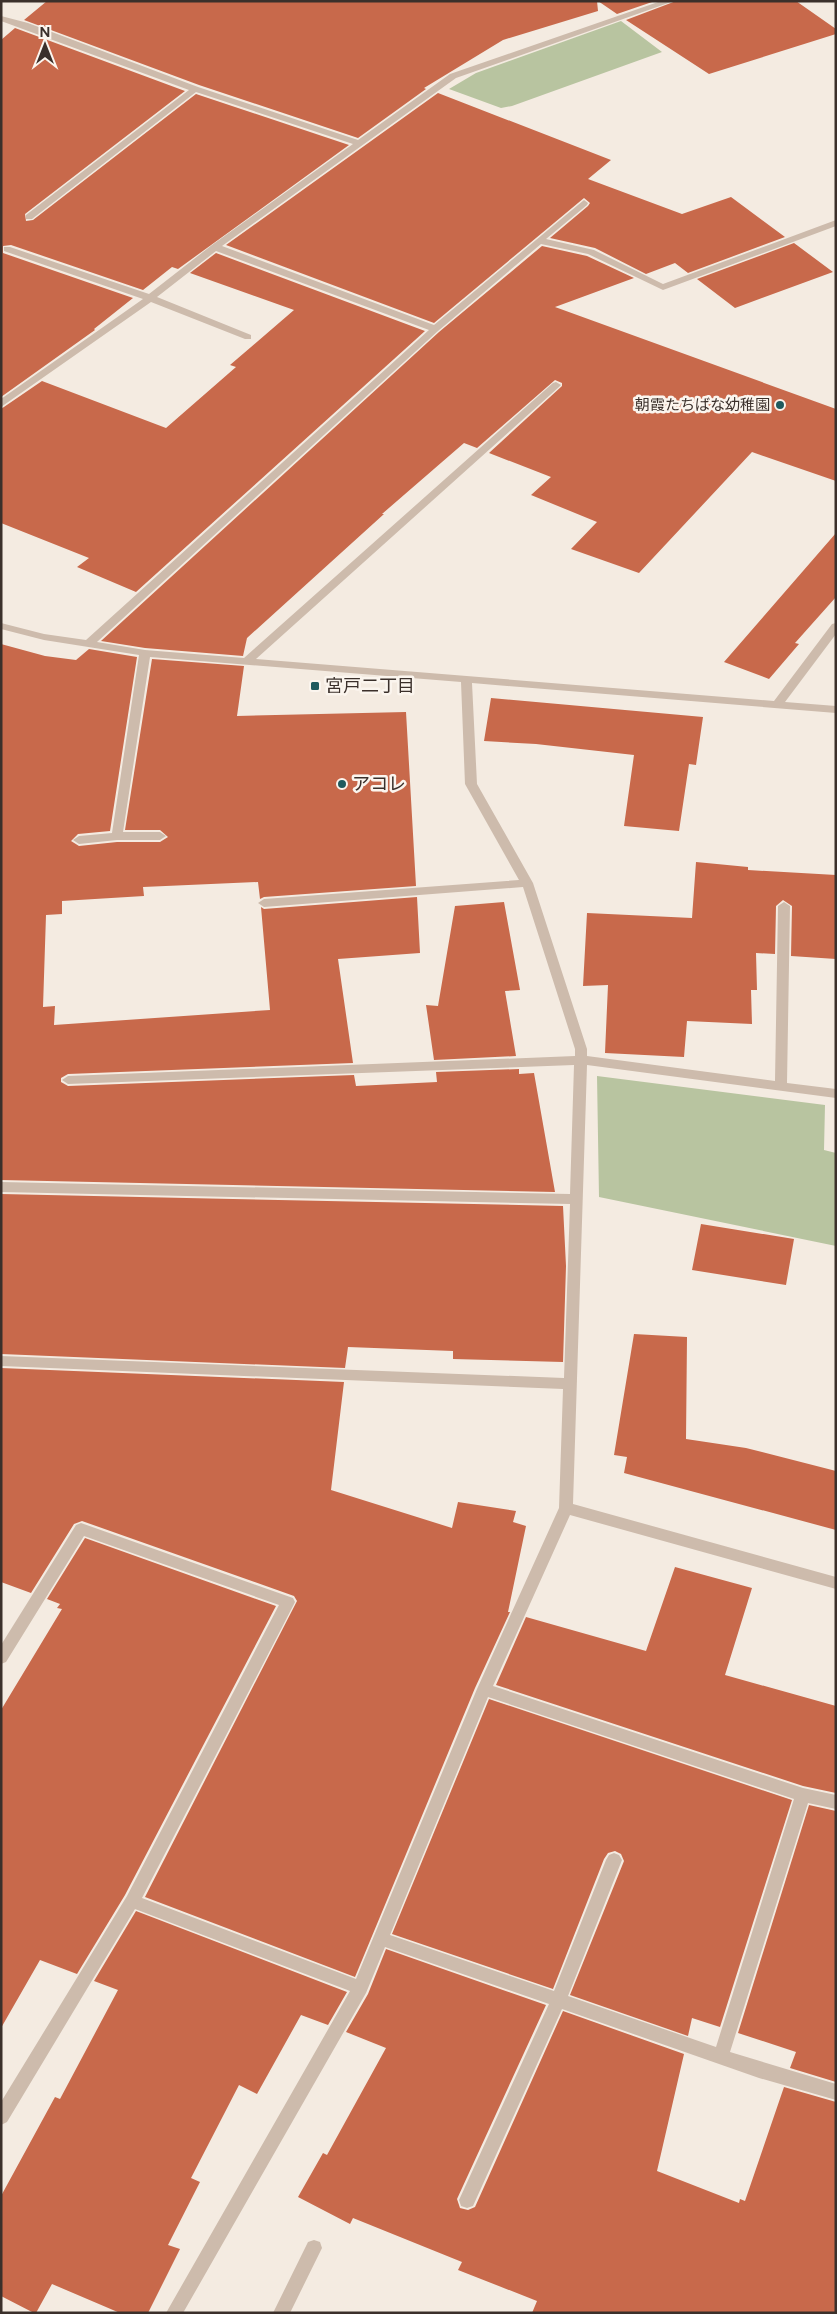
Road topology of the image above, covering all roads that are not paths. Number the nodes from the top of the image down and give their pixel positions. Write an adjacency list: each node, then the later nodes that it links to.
1 (634, 1): 3 (street)
2 (670, 1): 3 (street)
3 (644, 10): 6 (street)
4 (1, 18): 5 (street)
5 (195, 89): 6 (street); 8 (street)
6 (358, 143): 11 (street)
7 (584, 203): 10 (street)
8 (29, 217)
9 (836, 223): 10 (street)
10 (541, 241): 14 (street)
11 (215, 247): 13 (street); 14 (street)
12 (8, 249): 13 (street)
13 (150, 298): 15 (street); 17 (street)
14 (435, 329): 20 (street)
15 (248, 337)
16 (556, 386): 22 (street)
17 (1, 404)
18 (1, 626): 20 (street)
19 (836, 626): 24 (street)
20 (88, 644): 21 (street)
21 (145, 653): 22 (street); 26 (street)
22 (246, 662): 23 (street)
23 (466, 680): 24 (street); 29 (street)
24 (777, 705): 25 (street)
25 (836, 710)
26 (117, 836): 27 (street); 28 (street)
27 (160, 836)
28 (79, 840)
29 (527, 883): 30 (street); 32 (street)
30 (264, 903)
31 (784, 906): 34 (street)
32 (581, 1060): 33 (street); 34 (street); 37 (street)
33 (68, 1080)
34 (781, 1087): 35 (street)
35 (836, 1094)
36 (1, 1187): 37 (street)
37 (576, 1198): 39 (street)
38 (1, 1361): 39 (street)
39 (570, 1384): 40 (street)
40 (566, 1508): 41 (street); 43 (street)
41 (836, 1583)
42 (1, 1658): 47 (street)
43 (484, 1689): 44 (street); 48 (street)
44 (803, 1795): 45 (street); 51 (street)
45 (836, 1802)
46 (614, 1860): 50 (street)
47 (132, 1901): 49 (street); 53 (street)
48 (382, 1939): 49 (street); 50 (street)
49 (360, 1988): 56 (street)
50 (558, 2001): 51 (street); 54 (street)
51 (721, 2056): 52 (street)
52 (836, 2092)
53 (1, 2117)
54 (467, 2200)
55 (314, 2248): 57 (street)
56 (174, 2313)
57 (281, 2313)

